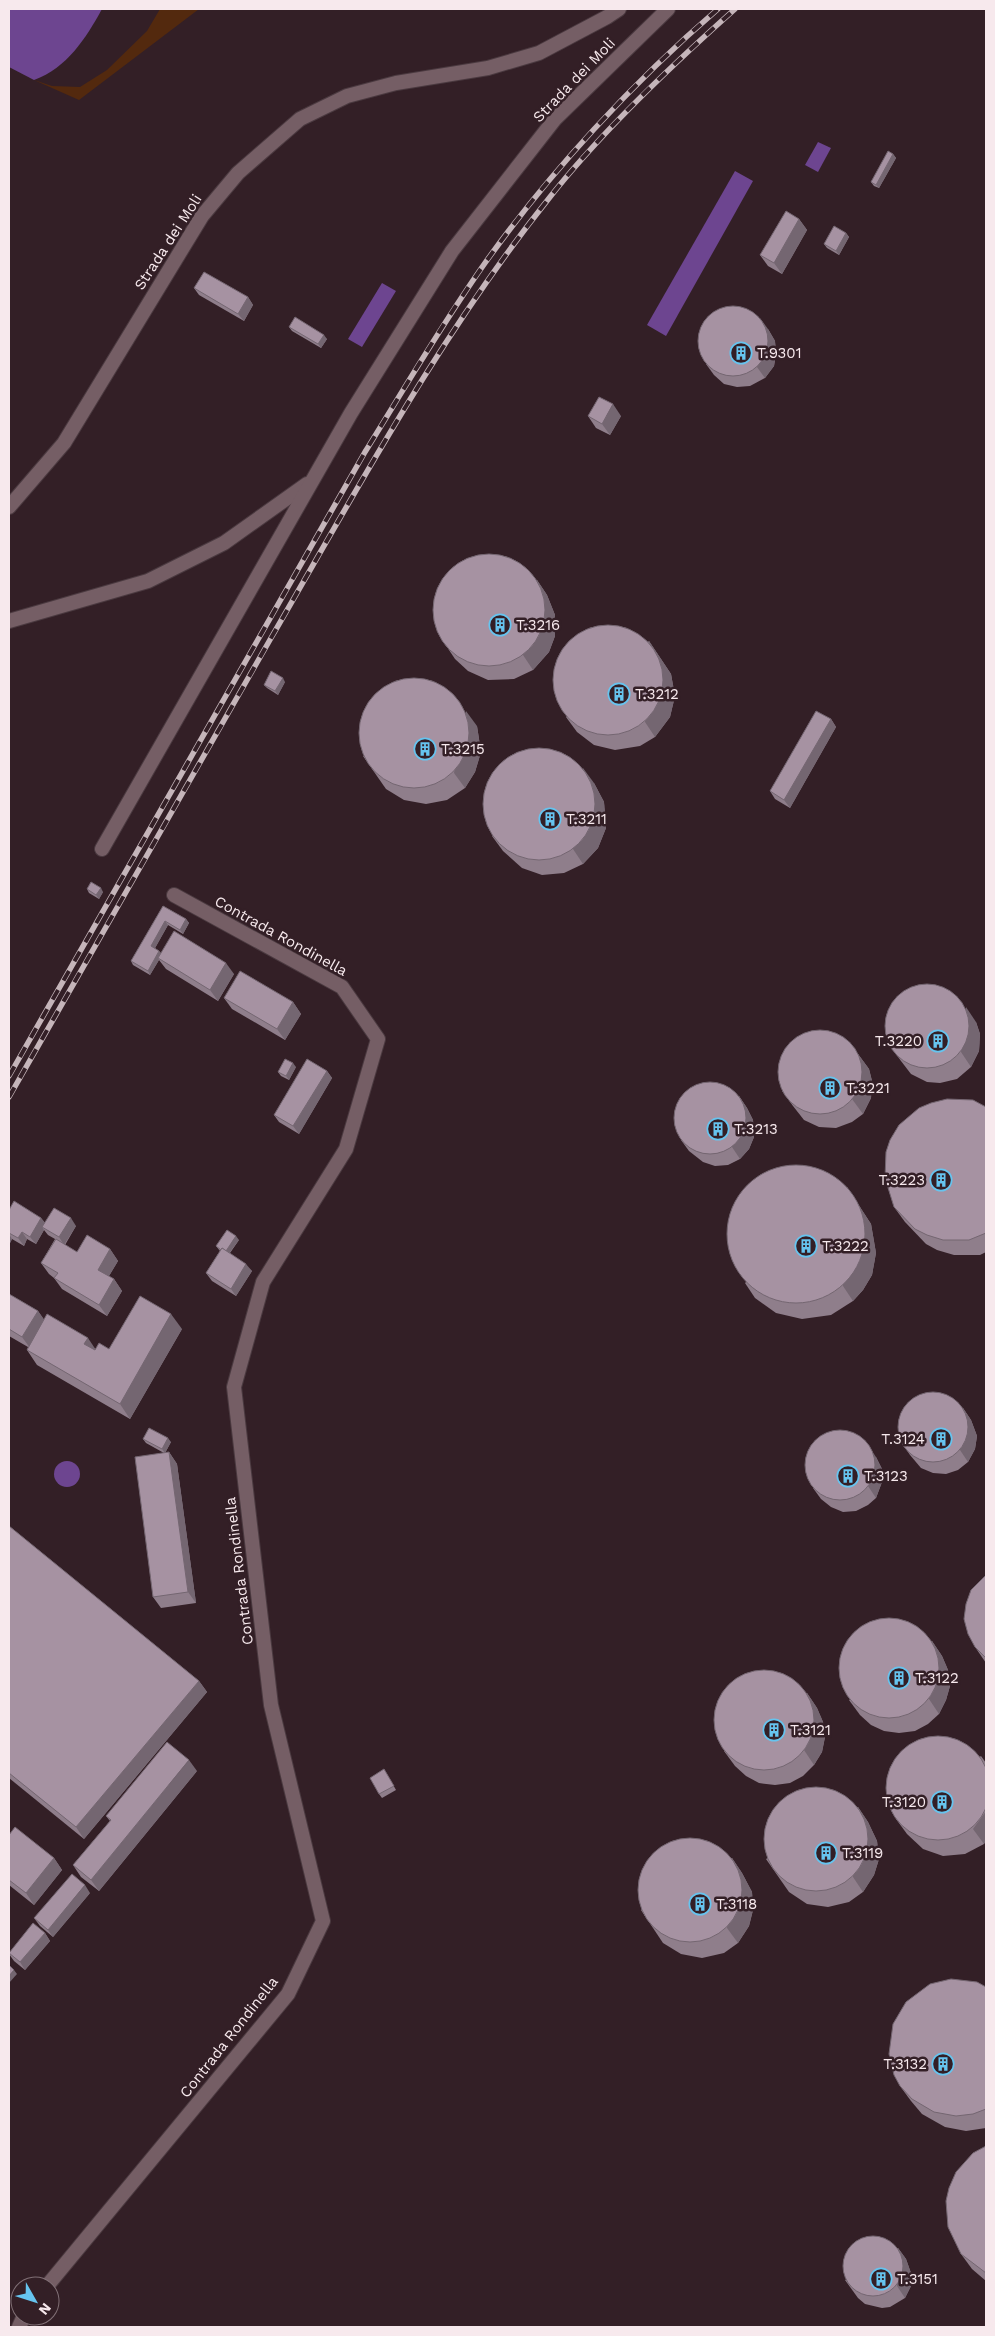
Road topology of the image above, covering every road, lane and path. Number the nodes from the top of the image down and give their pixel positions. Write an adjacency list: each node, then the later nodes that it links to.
1 (619, 9): 4 (street, Strada dei Moli)
2 (668, 9): 3 (street, Strada dei Moli)
3 (312, 481): 5 (street); 6 (street, Strada dei Moli)
4 (9, 506)
5 (9, 620)
6 (102, 849)
7 (174, 895): 8 (street, Contrada Rondinella)
8 (56, 2276)

